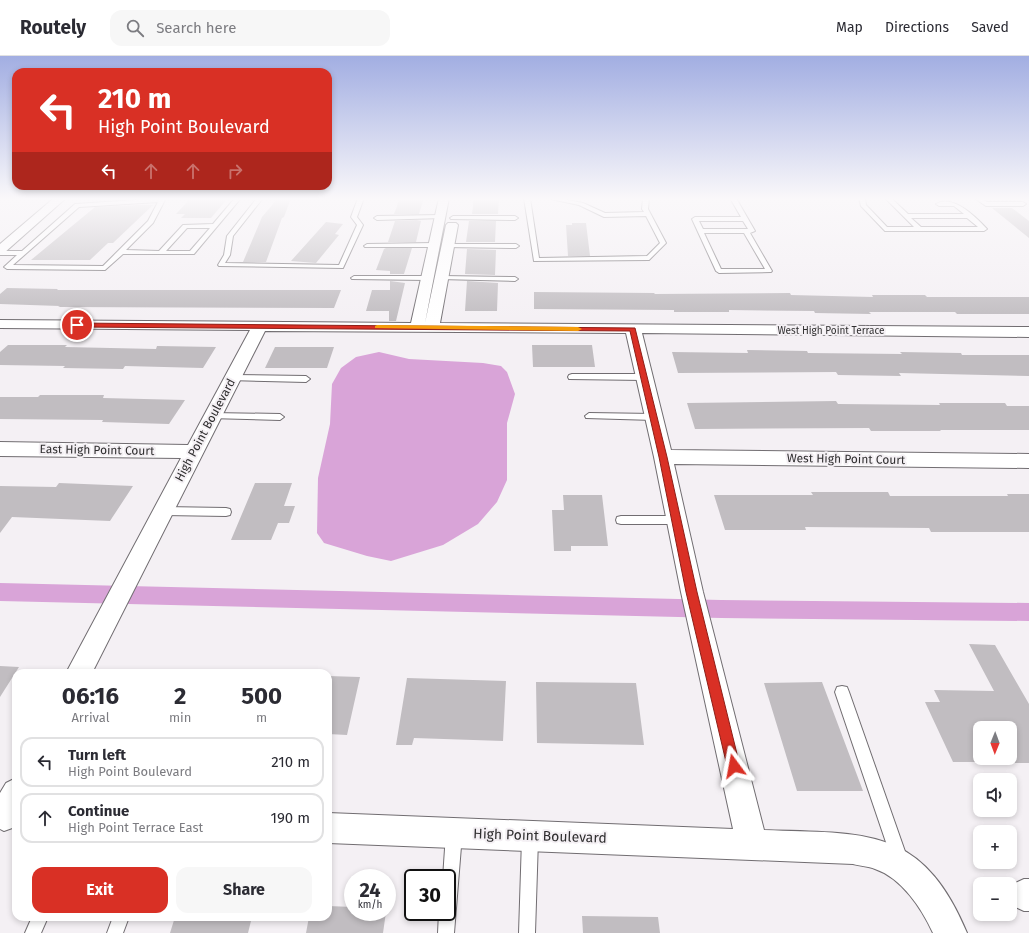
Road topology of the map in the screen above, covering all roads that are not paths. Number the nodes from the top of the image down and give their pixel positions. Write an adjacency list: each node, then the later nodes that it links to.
1 (14, 239): 18 (street)
2 (39, 239): 20 (lane)
3 (134, 239): 19 (lane)
4 (173, 239): 21 (lane)
5 (204, 239): 21 (lane)
6 (230, 239): 7 (lane)
7 (354, 239)
8 (435, 239): 15 (street)
9 (449, 239): 16 (street)
10 (533, 239): 11 (lane)
11 (661, 239)
12 (705, 239): 13 (lane)
13 (751, 239)
14 (367, 246): 15 (lane)
15 (434, 246): 23 (street)
16 (448, 246): 17 (lane); 24 (street)
17 (516, 246)
18 (0, 251): 20 (lane)
19 (121, 252): 20 (lane); 21 (lane)
20 (23, 253)
21 (160, 253)
22 (354, 278): 23 (lane)
23 (427, 278): 28 (street)
24 (442, 278): 25 (lane); 29 (street)
25 (515, 279)
26 (0, 324): 27 (street)
27 (260, 326): 28 (street); 34 (street, High Point Boulevard)
28 (417, 327): 29 (street)
29 (432, 327): 30 (street)
30 (633, 329): 31 (street, West High Point Terrace); 33 (street)
31 (1029, 332)
32 (572, 377): 33 (lane)
33 (644, 377): 39 (street)
34 (232, 378): 35 (lane); 36 (street, High Point Boulevard)
35 (306, 379)
36 (212, 416): 38 (lane); 41 (street, High Point Boulevard)
37 (589, 416): 39 (lane)
38 (280, 417)
39 (654, 417): 42 (street)
40 (0, 449): 41 (street, East High Point Court)
41 (193, 452): 44 (street, High Point Boulevard)
42 (663, 457): 43 (street, West High Point Court); 47 (street)
43 (1029, 461)
44 (164, 511): 45 (lane); 48 (street, High Point Boulevard)
45 (226, 512)
46 (621, 520): 47 (lane)
47 (676, 520): 53 (street)
48 (81, 669)
49 (842, 692): 54 (lane)
50 (332, 828): 51 (street, High Point Boulevard)
51 (454, 832): 52 (street, High Point Boulevard); 59 (lane)
52 (530, 835): 53 (street, High Point Boulevard); 60 (lane)
53 (752, 844): 54 (street, High Point Boulevard)
54 (891, 861): 61 (street)
55 (38, 921): 57 (lane)
56 (120, 921): 58 (lane)
57 (33, 933)
58 (115, 933)
59 (446, 933)
60 (527, 933)
61 (950, 933)

